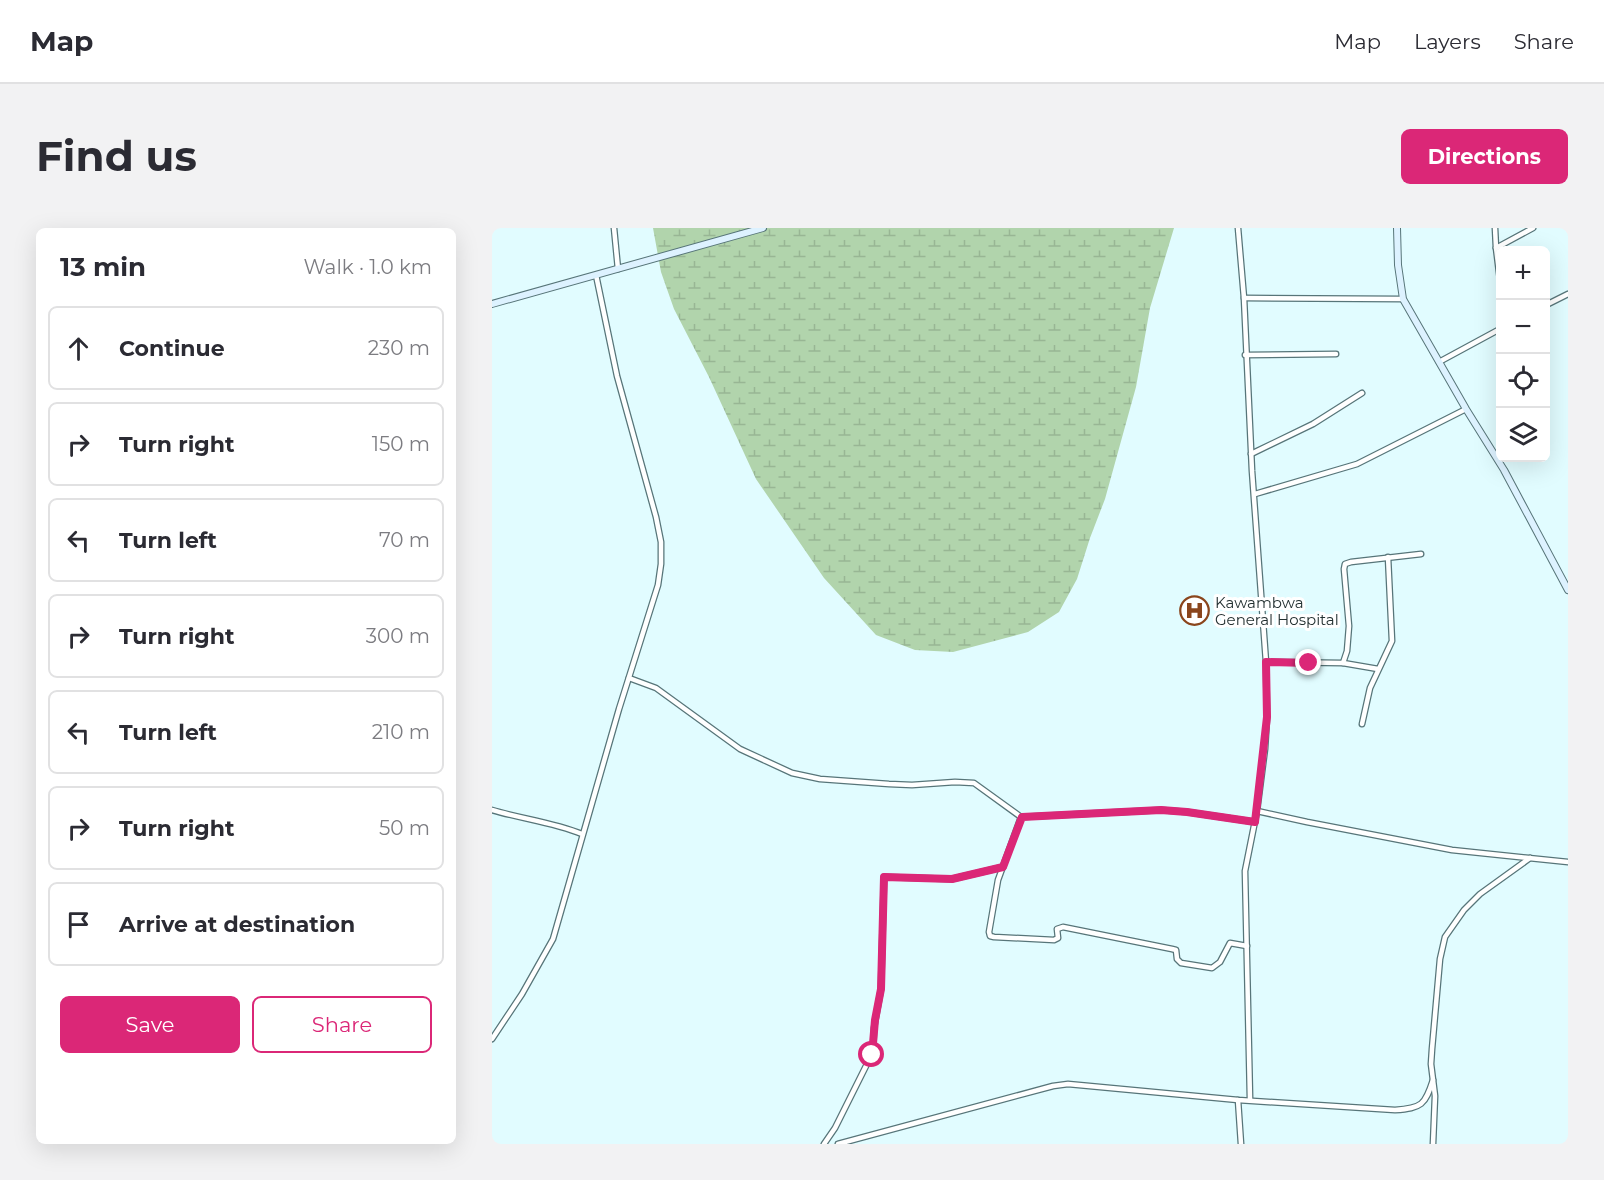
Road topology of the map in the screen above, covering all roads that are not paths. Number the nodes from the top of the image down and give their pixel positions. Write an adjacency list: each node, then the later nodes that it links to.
1 (614, 228): 9 (street)
2 (763, 228): 9 (main road)
3 (1238, 228): 12 (street)
4 (1396, 228): 13 (main road)
5 (1496, 228): 7 (street)
6 (1533, 228): 8 (street)
7 (1496, 246)
8 (1500, 246)
9 (618, 269): 10 (main road)
10 (596, 275): 15 (main road); 31 (street)
11 (1568, 294): 14 (street)
12 (1244, 298): 13 (street); 18 (street)
13 (1403, 299): 19 (main road)
14 (1550, 303)
15 (492, 304)
16 (1496, 331): 19 (street)
17 (1336, 354): 18 (street)
18 (1245, 355): 22 (street)
19 (1439, 362): 21 (main road)
20 (1362, 393): 22 (street)
21 (1466, 409): 23 (street); 26 (main road)
22 (1251, 454): 23 (street)
23 (1255, 494): 28 (street)
24 (1420, 554): 25 (street)
25 (1388, 557): 29 (street); 30 (street)
26 (1564, 576): 27 (main road)
27 (1568, 590)
28 (1266, 662): 29 (street); 34 (street)
29 (1343, 663): 30 (street)
30 (1378, 669): 32 (street)
31 (629, 678): 35 (street); 37 (street)
32 (1362, 724)
33 (492, 810): 37 (street)
34 (1257, 811): 36 (street); 38 (street)
35 (1022, 817): 36 (street); 40 (street)
36 (1255, 822): 41 (street)
37 (582, 834): 42 (street)
38 (1530, 858): 39 (street); 43 (street)
39 (1568, 862)
40 (1003, 867): 41 (street); 46 (street)
41 (1247, 946): 44 (street)
42 (492, 1038)
43 (1433, 1080): 44 (street); 49 (street)
44 (1250, 1099): 45 (street)
45 (1238, 1100): 47 (street); 48 (street)
46 (824, 1144)
47 (838, 1144)
48 (1241, 1144)
49 (1433, 1144)

